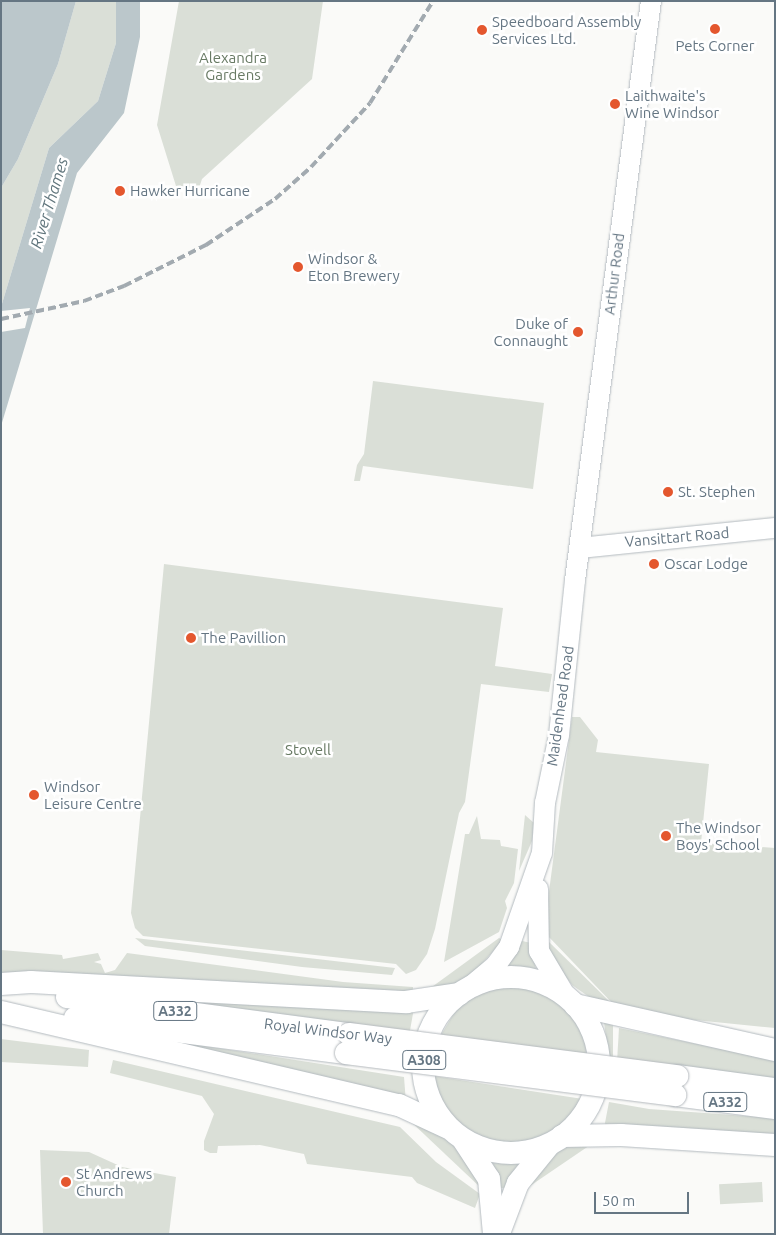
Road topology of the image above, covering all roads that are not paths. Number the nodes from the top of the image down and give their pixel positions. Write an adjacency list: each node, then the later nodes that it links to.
1 (651, 1): 3 (street, Arthur Road)
2 (775, 528): 3 (street, Vansittart Road)
3 (580, 548): 4 (street, Maidenhead Road)
4 (539, 864): 7 (street, Maidenhead Road); 8 (street, Maidenhead Road)
5 (1, 984): 7 (main road)
6 (1, 989): 10 (main road, Royal Windsor Way / A332)
7 (465, 990): 8 (main road, A308); 15 (main road, A308)
8 (570, 1000): 11 (main road); 16 (main road, A308)
9 (1, 1010): 10 (main road, Royal Windsor Way / A332); 15 (main road)
10 (348, 1044): 12 (main road, Royal Windsor Way / A332, bridge)
11 (775, 1050)
12 (676, 1086): 13 (main road, Royal Windsor Way / A332); 14 (main road, Royal Windsor Way / A332)
13 (775, 1089)
14 (775, 1108)
15 (456, 1133): 16 (main road); 18 (main road, A308)
16 (556, 1140): 17 (main road); 19 (main road, A308)
17 (775, 1145)
18 (494, 1234)
19 (499, 1234)

